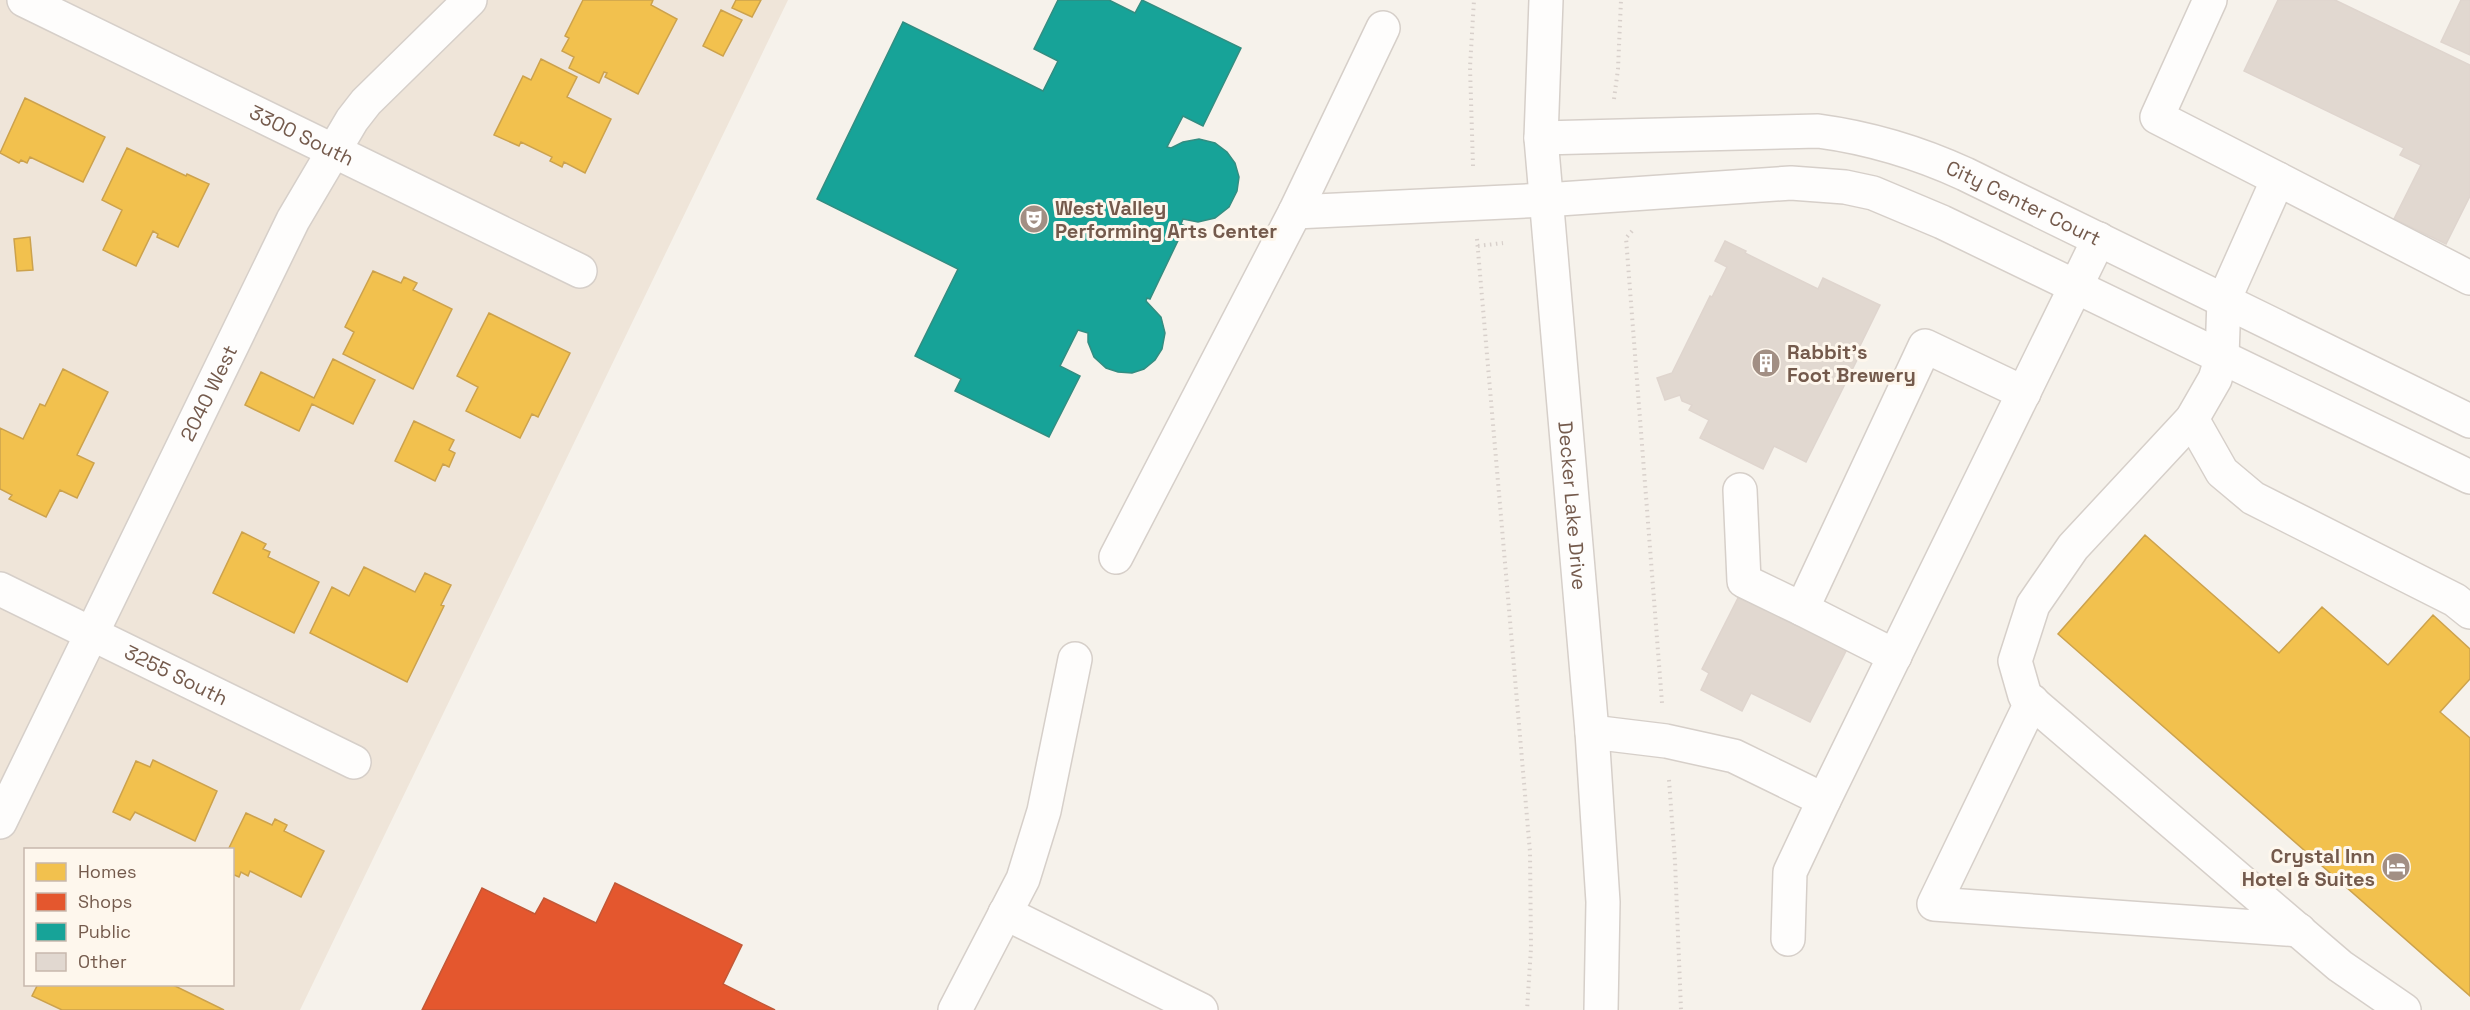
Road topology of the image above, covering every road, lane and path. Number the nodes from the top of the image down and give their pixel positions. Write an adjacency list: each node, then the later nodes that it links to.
1 (24, 0): 10 (street, 3300 South)
2 (470, 0): 10 (street, 2040 West)
3 (1474, 0): 11 (path)
4 (1546, 0): 9 (street, Decker Lake Drive)
5 (1621, 0): 8 (path)
6 (2210, 0): 13 (street)
7 (1383, 28): 15 (street)
8 (1614, 98)
9 (1541, 138): 12 (street, City Center Court); 14 (street, Decker Lake Drive)
10 (334, 151): 22 (street, 3300 South); 36 (street, 2040 West)
11 (1473, 162)
12 (1965, 174): 16 (street); 19 (street, City Center Court)
13 (2278, 179): 23 (street); 25 (street)
14 (1545, 200): 15 (street); 16 (street); 40 (street, Decker Lake Drive)
15 (1295, 212): 32 (street)
16 (1942, 222): 24 (street)
17 (1632, 231): 41 (path)
18 (1477, 235): 21 (path)
19 (2099, 239): 24 (street); 25 (street, City Center Court)
20 (1496, 243): 21 (path)
21 (1478, 246): 50 (path)
22 (580, 271)
23 (2470, 278)
24 (2076, 286): 26 (street); 27 (street)
25 (2224, 300): 26 (street); 29 (street, City Center Court)
26 (2222, 356): 28 (street); 30 (street)
27 (2024, 393): 34 (street); 37 (street)
28 (2192, 419): 35 (street); 39 (street)
29 (2470, 422)
30 (2470, 477)
31 (1740, 490): 34 (street)
32 (1116, 557)
33 (0, 589): 36 (street, 3255 South)
34 (1802, 609): 37 (street)
35 (2470, 612)
36 (92, 634): 42 (street, 3255 South); 44 (street, 2040 West)
37 (1895, 656): 43 (street)
38 (1076, 659): 45 (street)
39 (2032, 701): 46 (street); 46 (street)
40 (1592, 732): 41 (street); 51 (street, Decker Lake Drive)
41 (1666, 741): 43 (street); 52 (path)
42 (354, 762)
43 (1824, 800): 47 (street)
44 (0, 822)
45 (1005, 913): 48 (street); 49 (street)
46 (2299, 930): 53 (street)
47 (1788, 939)
48 (955, 1010)
49 (1201, 1010)
50 (1527, 1010)
51 (1601, 1010)
52 (1681, 1010)
53 (2404, 1010)

